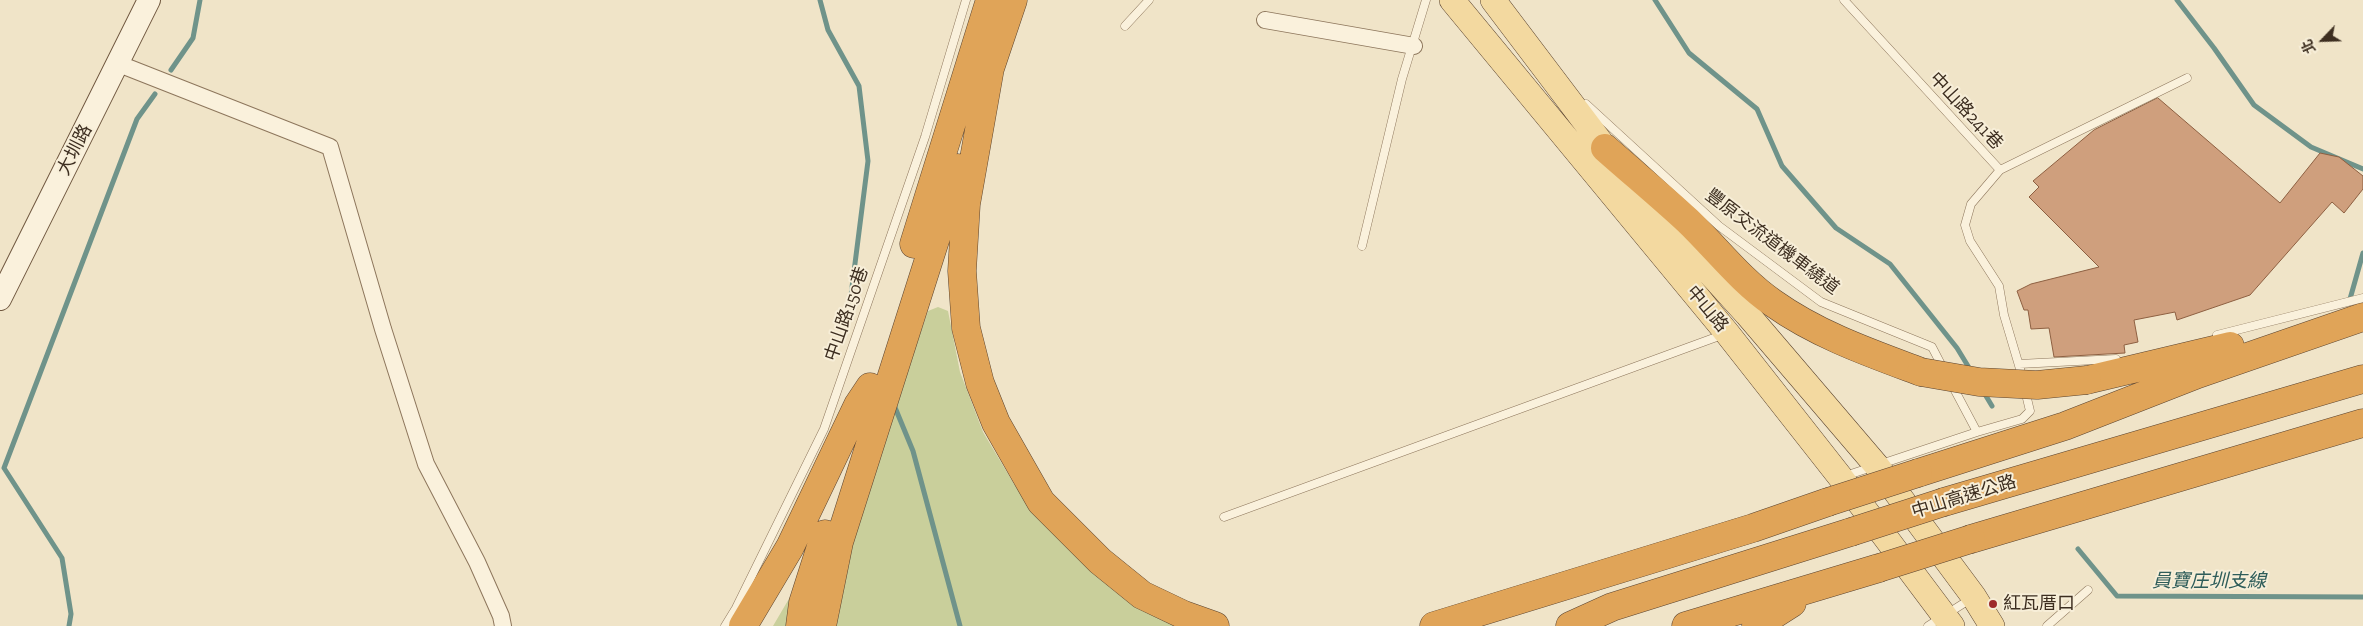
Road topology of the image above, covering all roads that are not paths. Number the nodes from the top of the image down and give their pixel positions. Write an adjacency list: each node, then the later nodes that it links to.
1 (150, 0): 13 (street, 大圳路)
2 (966, 0): 39 (lane, 中山路150巷)
3 (990, 0): 28 (highway)
4 (1013, 0): 15 (highway)
5 (1149, 0): 11 (lane)
6 (1426, 0): 12 (lane)
7 (1452, 0): 23 (main road, 中山路)
8 (1493, 0): 14 (main road, 中山路)
9 (1844, 0): 18 (lane, 中山路241巷)
10 (1265, 20): 12 (street)
11 (1125, 26)
12 (1414, 46): 19 (lane)
13 (119, 64): 21 (street, 大圳路); 38 (street)
14 (1543, 65): 17 (main road, 中山路); 30 (lane, 豐原交流道機車繞道)
15 (990, 68): 42 (highway); 43 (highway)
16 (2187, 78): 18 (lane)
17 (1605, 148): 22 (highway, bridge); 31 (main road, 中山路)
18 (2000, 170): 26 (lane, 中山路241巷)
19 (1362, 246)
20 (2363, 298): 24 (lane)
21 (0, 299)
22 (2363, 316): 44 (highway, bridge)
23 (1727, 333): 32 (main road, 中山路); 33 (lane)
24 (2205, 338)
25 (2128, 356): 26 (lane)
26 (2019, 364): 30 (lane, 中山路241巷)
27 (2363, 380): 45 (highway, 中山高速公路, bridge)
28 (870, 387): 40 (highway); 41 (highway)
29 (2363, 423): 34 (highway, bridge)
30 (1977, 432): 31 (lane, 中山路241巷)
31 (1876, 465): 32 (lane, 中山路241巷); 36 (main road, 中山路)
32 (1841, 478): 37 (main road, 中山路)
33 (1224, 517)
34 (1816, 587): 46 (highway); 47 (highway)
35 (2088, 590): 49 (lane)
36 (1974, 597): 37 (lane); 48 (main road, 中山路)
37 (1941, 622)
38 (503, 626)
39 (726, 626)
40 (743, 626)
41 (800, 626)
42 (822, 626)
43 (1215, 626)
44 (1434, 626)
45 (1570, 626)
46 (1686, 626)
47 (1756, 626)
48 (1992, 626)
49 (2047, 626)

